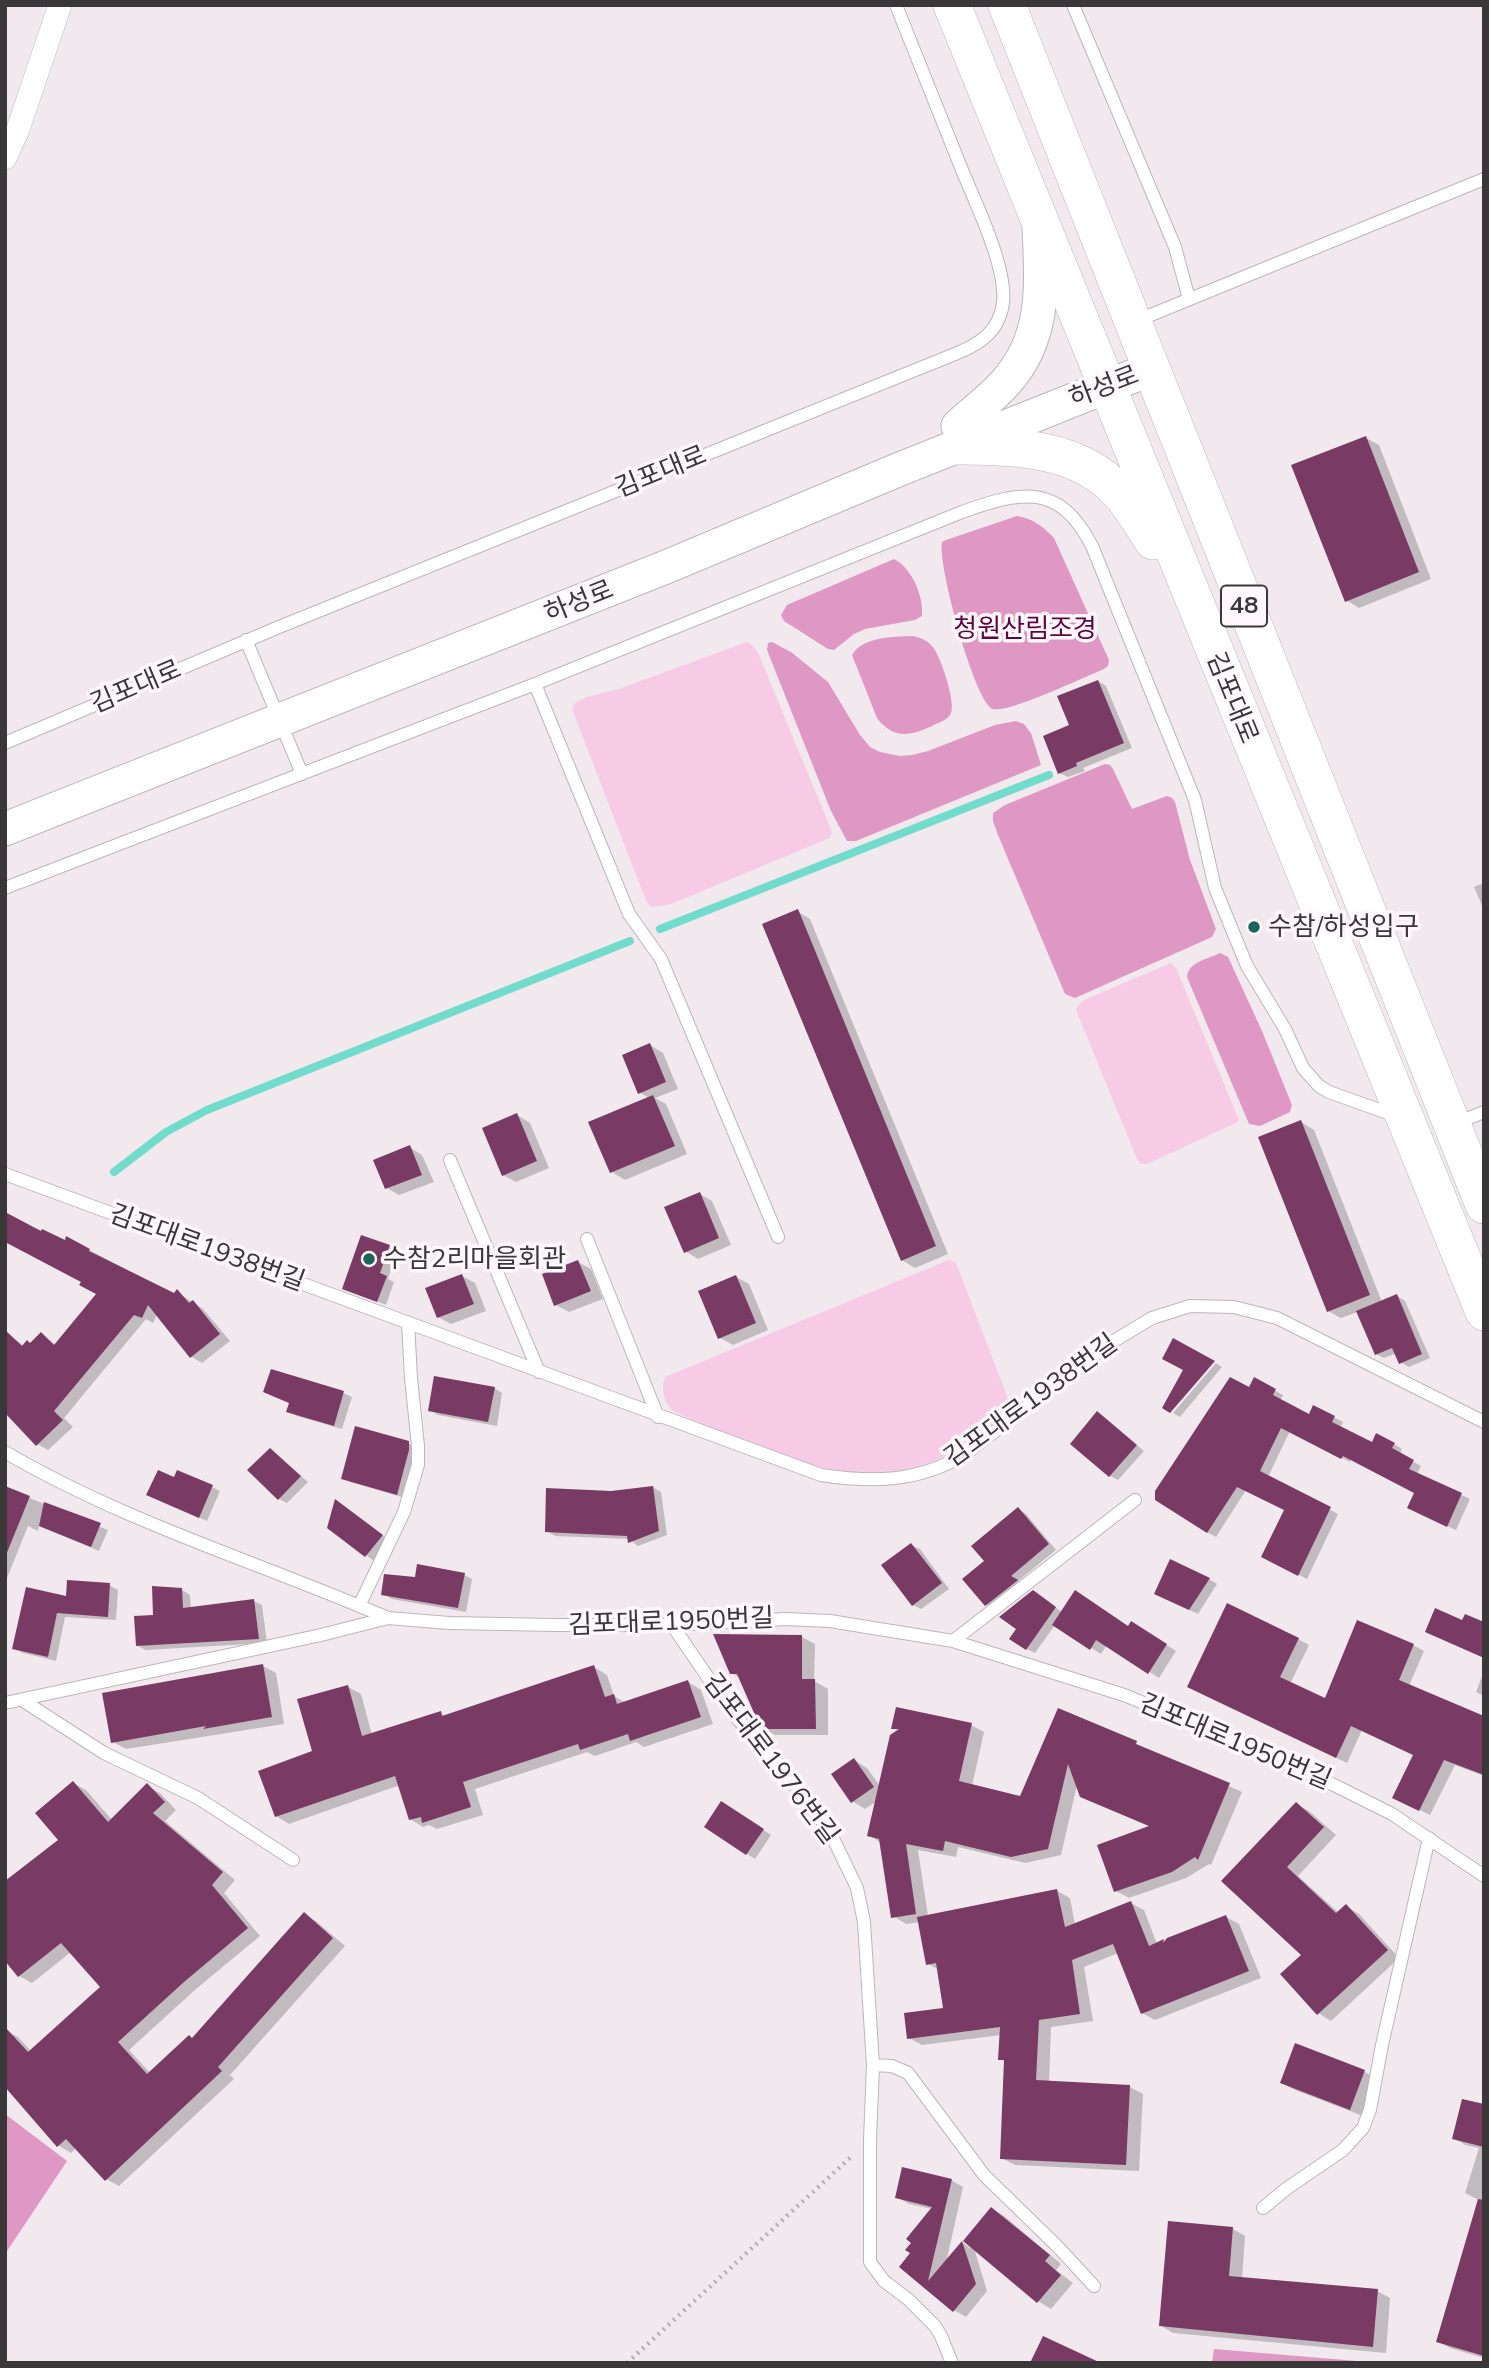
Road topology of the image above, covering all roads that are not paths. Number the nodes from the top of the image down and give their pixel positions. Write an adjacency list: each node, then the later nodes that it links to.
1 (60, 5): 6 (street)
2 (897, 5): 14 (lane, 김포대로)
3 (952, 5): 8 (main road, 김포대로 / 48)
4 (1007, 5): 10 (main road, 김포대로 / 48)
5 (1073, 5): 9 (lane)
6 (5, 158)
7 (1484, 179): 9 (lane)
8 (1039, 220): 11 (main road, 김포대로 / 48); 12 (street)
9 (1189, 299): 10 (lane)
10 (1142, 346): 11 (street, 하성로); 24 (main road, 김포대로 / 48)
11 (1103, 377): 12 (street, 하성로); 13 (main road, 김포대로 / 48)
12 (958, 436): 13 (main road); 16 (street, 하성로)
13 (1189, 592): 23 (main road, 김포대로 / 48)
14 (246, 640): 16 (lane); 17 (lane, 김포대로)
15 (534, 684): 18 (lane); 23 (lane); 28 (lane)
16 (276, 712): 18 (lane); 19 (street, 하성로); 20 (street, 하성로)
17 (5, 743)
18 (302, 774): 21 (lane)
19 (5, 811)
20 (5, 829)
21 (5, 888)
22 (1484, 1112): 24 (lane)
23 (1404, 1119): 30 (main road, 김포대로 / 48)
24 (1450, 1126): 27 (main road, 김포대로 / 48)
25 (450, 1160): 32 (lane)
26 (5, 1174): 31 (lane, 김포대로1938번길)
27 (1484, 1205)
28 (778, 1237)
29 (587, 1239): 33 (lane)
30 (1484, 1311)
31 (408, 1322): 32 (lane, 김포대로1938번길); 37 (lane)
32 (539, 1372): 33 (lane, 김포대로1938번길)
33 (658, 1417): 34 (lane, 김포대로1938번길)
34 (1484, 1422)
35 (5, 1452): 37 (lane, 김포대로1950번길)
36 (1136, 1500): 40 (lane)
37 (359, 1606): 38 (lane, 김포대로1950번길)
38 (388, 1618): 39 (lane, 김포대로1950번길); 41 (lane, 김포대로1950번길)
39 (672, 1625): 40 (lane, 김포대로1950번길); 46 (lane, 김포대로1976번길)
40 (953, 1641): 43 (lane, 김포대로1950번길)
41 (22, 1700): 42 (lane, 김포대로1950번길); 44 (lane)
42 (5, 1703)
43 (1429, 1838): 45 (lane, 김포대로1950번길); 47 (lane)
44 (293, 1860)
45 (1484, 1876)
46 (873, 2065): 48 (lane); 49 (lane, 김포대로1976번길)
47 (1263, 2208)
48 (1094, 2286)
49 (952, 2363)

